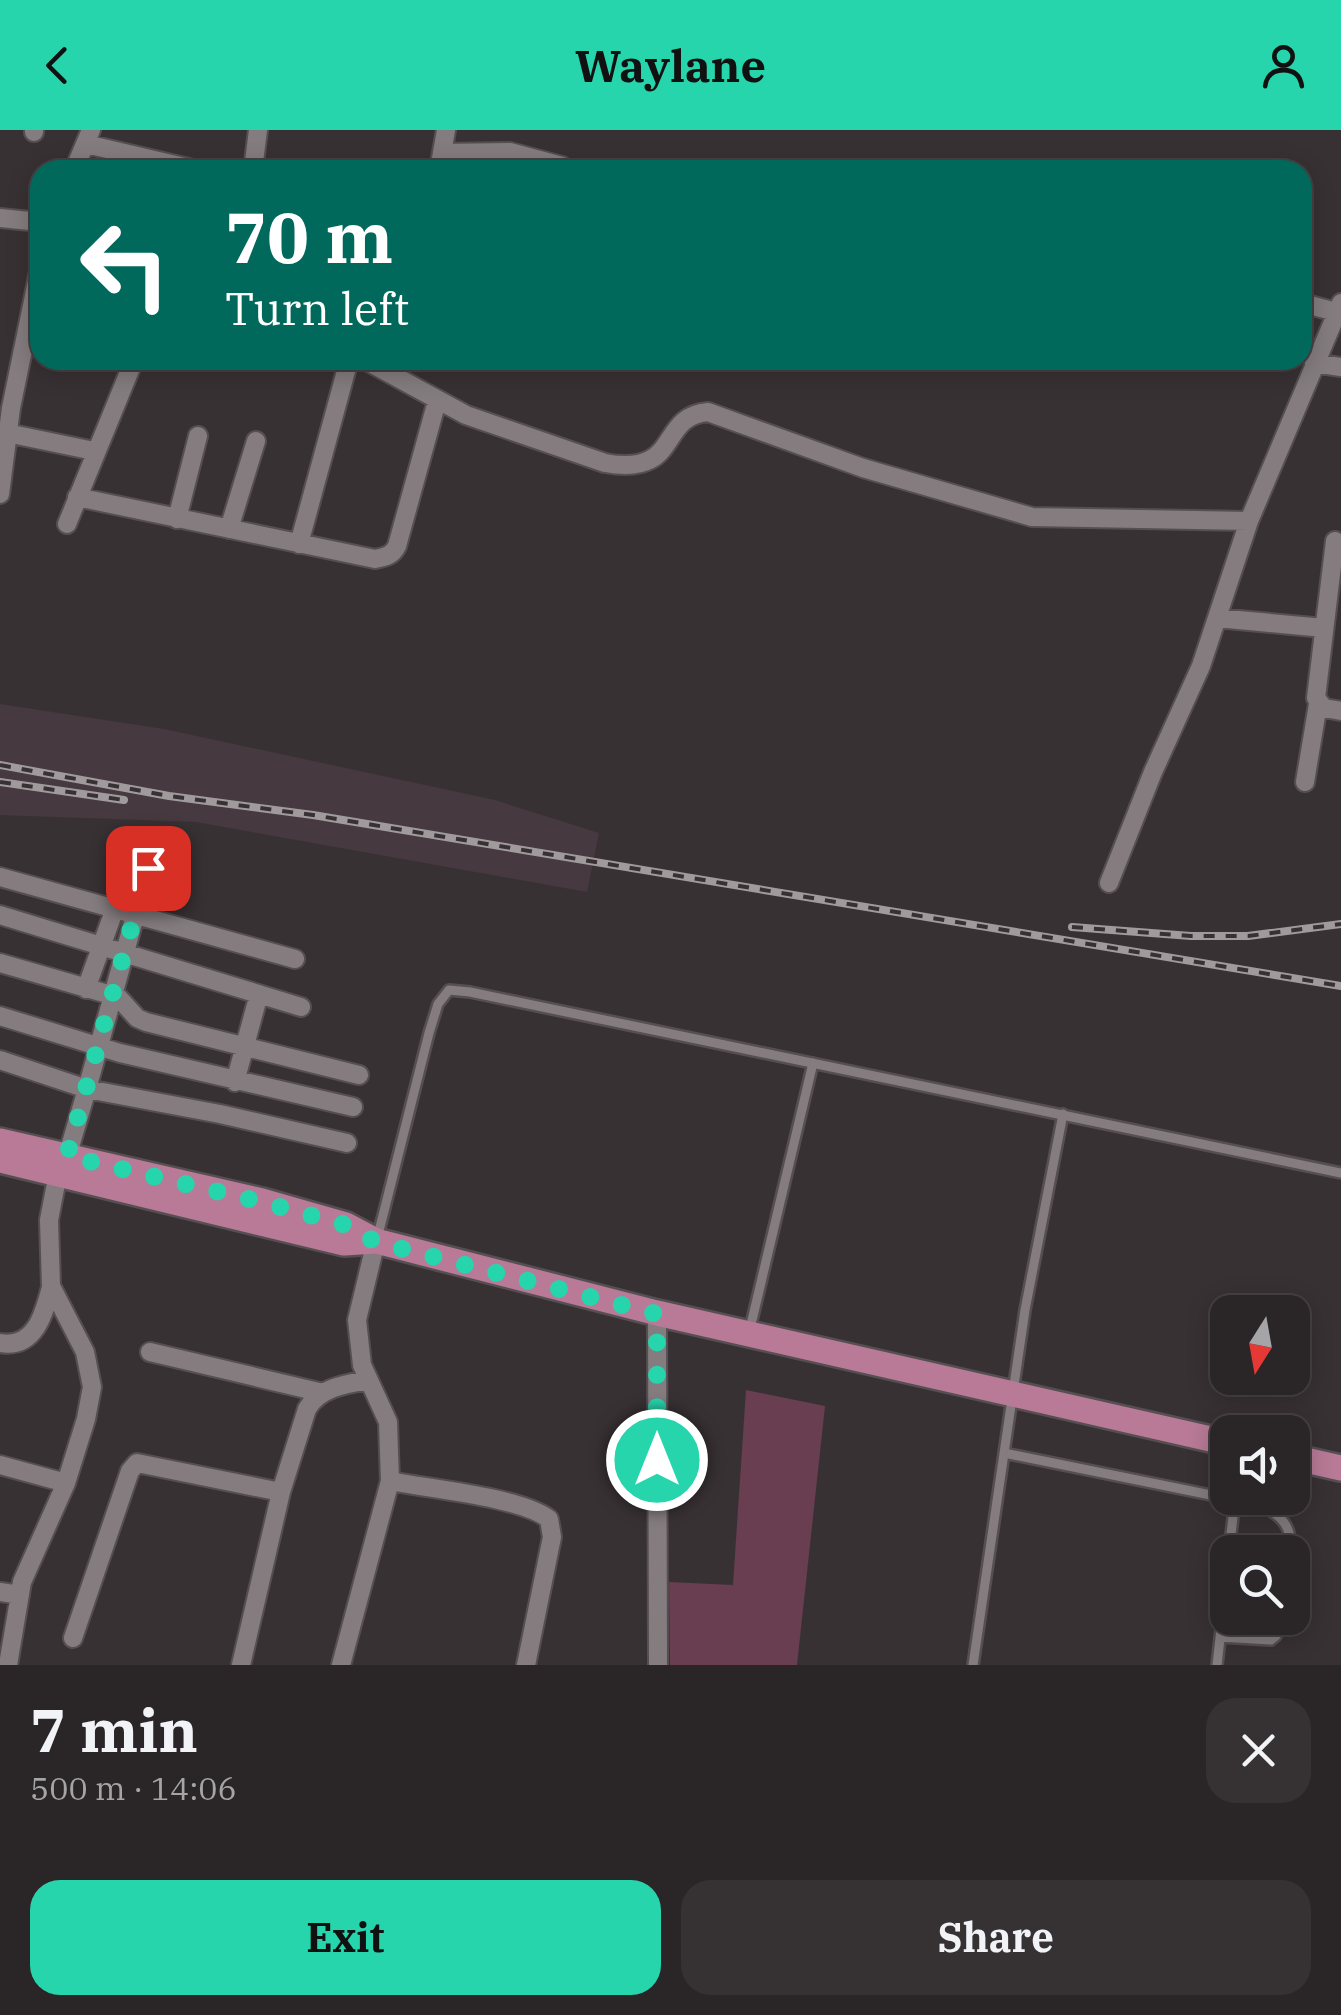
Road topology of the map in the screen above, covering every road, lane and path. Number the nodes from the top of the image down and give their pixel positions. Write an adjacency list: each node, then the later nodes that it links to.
1 (258, 130): 6 (street)
2 (446, 130): 7 (street)
3 (89, 137): 4 (street); 5 (street)
4 (79, 160)
5 (164, 160)
6 (254, 160)
7 (441, 160)
8 (455, 160): 9 (street)
9 (540, 160)
10 (0, 218): 11 (street)
11 (30, 221)
12 (1312, 304): 13 (street)
13 (1338, 307): 15 (street)
14 (30, 319): 23 (street)
15 (1314, 363): 16 (street); 17 (street)
16 (1341, 367)
17 (1312, 368)
18 (130, 370): 27 (street)
19 (346, 370): 35 (street)
20 (384, 370): 22 (street)
21 (1311, 370): 31 (street)
22 (437, 401): 31 (street); 35 (street)
23 (5, 407): 24 (street)
24 (8, 433): 27 (street); 28 (street)
25 (198, 436): 30 (street)
26 (256, 441): 33 (street)
27 (94, 451): 29 (street)
28 (0, 494)
29 (77, 497): 30 (street); 32 (street)
30 (178, 519): 33 (street)
31 (1249, 521): 36 (street)
32 (67, 524)
33 (229, 529): 35 (street)
34 (1334, 541): 37 (street)
35 (298, 544)
36 (1217, 618): 37 (street); 43 (street)
37 (1330, 622): 38 (street)
38 (1318, 704): 39 (street); 40 (street)
39 (1341, 710)
40 (1306, 782)
41 (148, 868): 46 (street)
42 (0, 877): 44 (street)
43 (1109, 883)
44 (114, 910): 46 (street); 47 (street)
45 (0, 914): 47 (street)
46 (136, 916): 48 (street); 49 (street)
47 (100, 944): 48 (street); 51 (street)
48 (125, 952): 52 (street); 53 (street)
49 (295, 959)
50 (0, 963): 51 (street)
51 (86, 989): 53 (street)
52 (259, 994): 54 (street); 57 (street)
53 (114, 996): 56 (street); 57 (street)
54 (301, 1006)
55 (0, 1016): 56 (street)
56 (99, 1047): 61 (street); 62 (street)
57 (244, 1049): 60 (street); 61 (street)
58 (0, 1060): 62 (street)
59 (813, 1063): 64 (lane); 70 (lane); 73 (lane)
60 (359, 1076)
61 (235, 1082): 63 (street)
62 (87, 1090): 66 (street); 68 (street)
63 (353, 1107)
64 (1063, 1114): 69 (lane); 78 (lane)
65 (0, 1142): 68 (main road)
66 (348, 1143)
67 (0, 1160): 68 (main road)
68 (62, 1165): 70 (main road); 71 (street)
69 (1341, 1173)
70 (376, 1242): 72 (main road); 76 (street)
71 (51, 1286): 74 (street); 85 (street)
72 (657, 1314): 73 (main road); 98 (street)
73 (748, 1335): 78 (main road)
74 (0, 1343)
75 (150, 1352): 77 (street)
76 (368, 1380): 77 (street); 84 (street)
77 (323, 1393): 86 (street)
78 (1011, 1396): 79 (main road); 80 (lane)
79 (1210, 1439)
80 (1004, 1453): 87 (lane); 99 (lane)
81 (1310, 1461): 83 (main road)
82 (0, 1466): 85 (street)
83 (1341, 1468)
84 (390, 1481): 96 (street); 97 (street)
85 (66, 1483): 89 (street)
86 (281, 1492): 92 (street); 95 (street)
87 (1210, 1495)
88 (0, 1592): 89 (street)
89 (20, 1595): 94 (street)
90 (1220, 1635): 93 (lane)
91 (1274, 1635): 93 (lane)
92 (73, 1638)
93 (1220, 1638): 100 (lane)
94 (8, 1665)
95 (241, 1665)
96 (342, 1665)
97 (526, 1665)
98 (658, 1665)
99 (974, 1665)
100 (1217, 1665)

